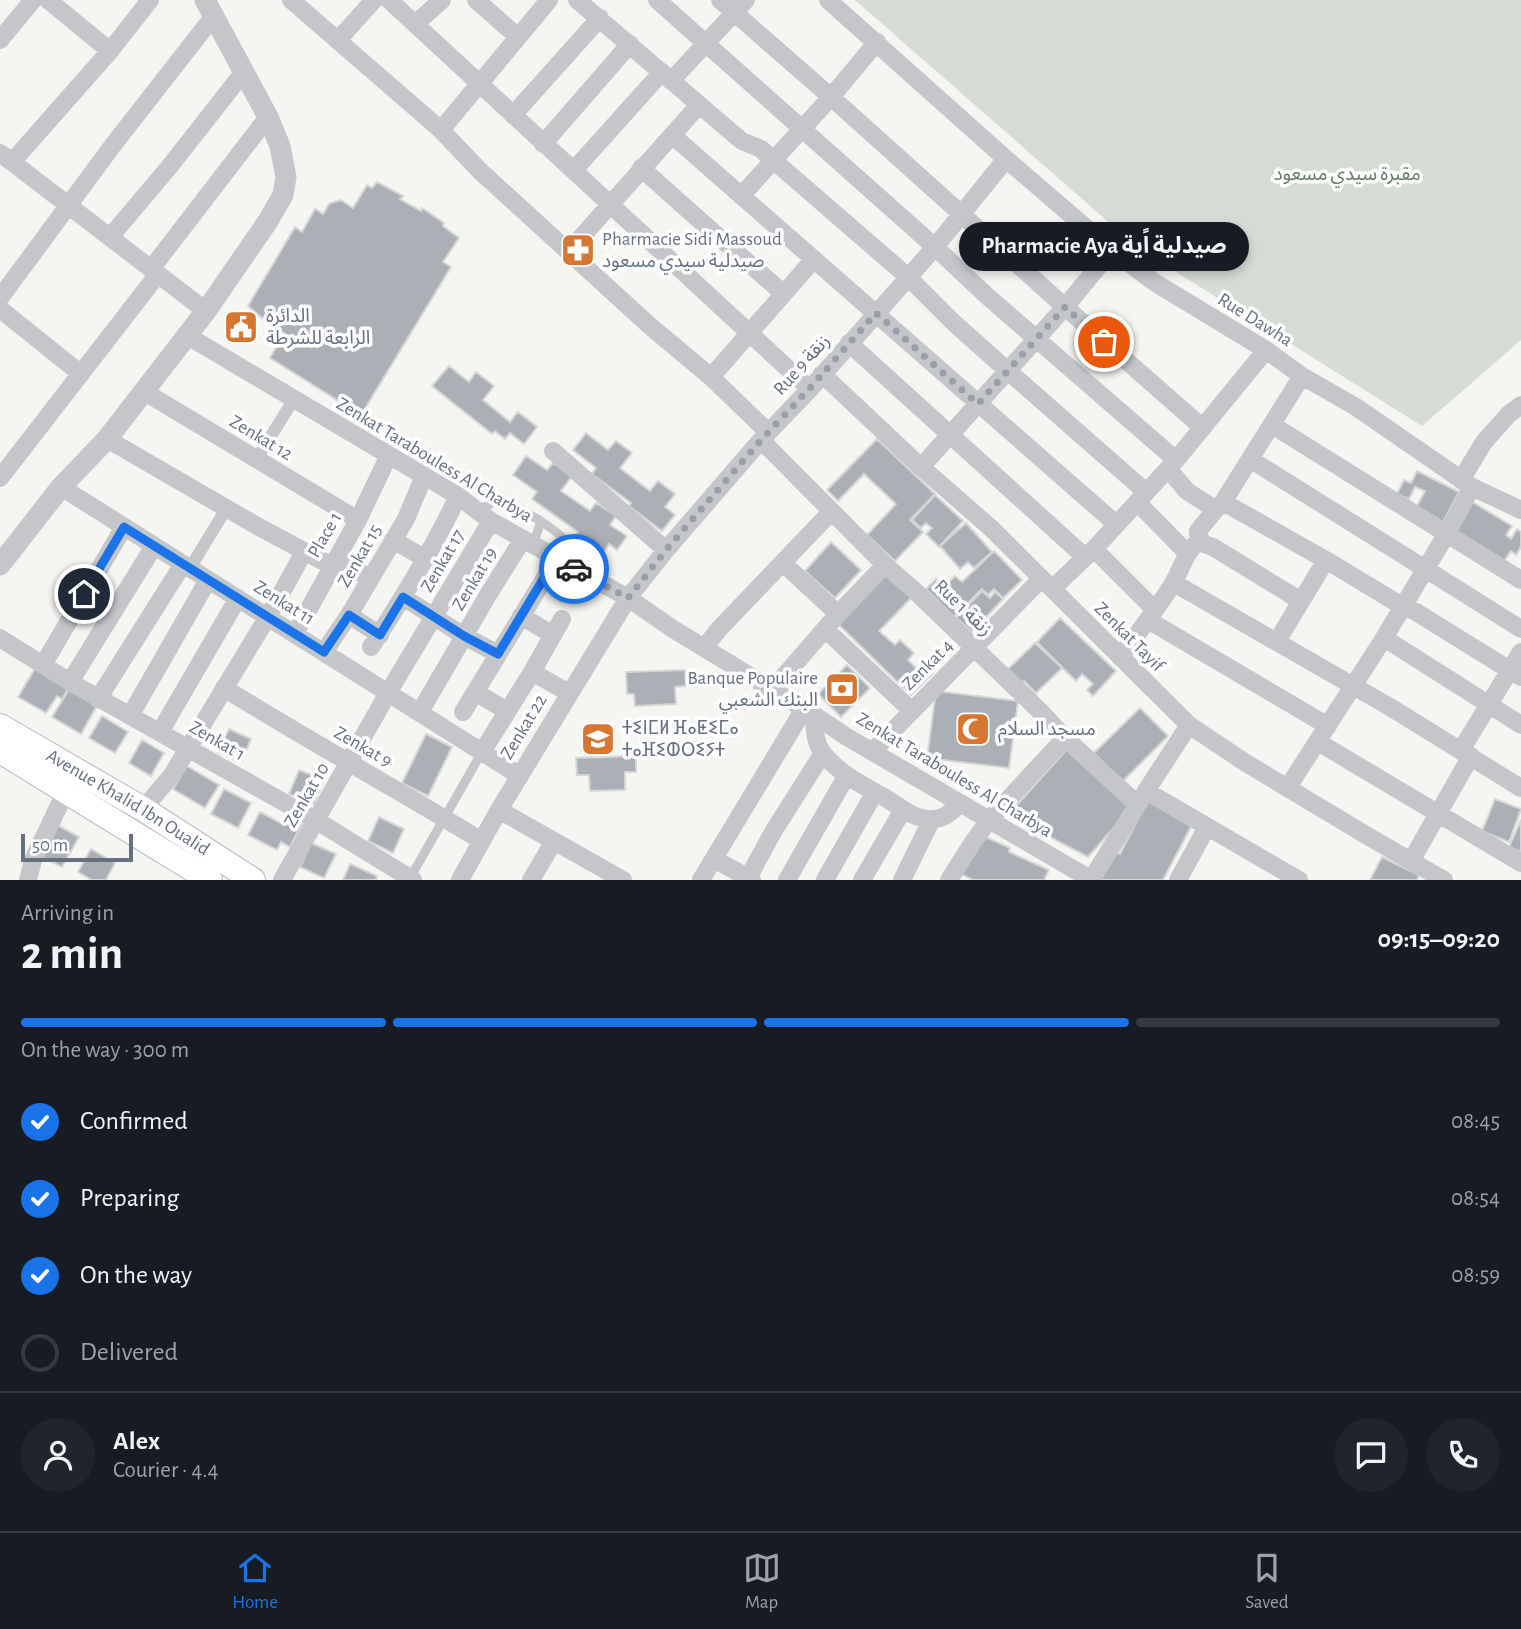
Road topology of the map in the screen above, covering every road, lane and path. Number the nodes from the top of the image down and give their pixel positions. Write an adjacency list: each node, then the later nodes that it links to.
1 (33, 0): 19 (street)
2 (48, 0): 24 (street)
3 (150, 0): 24 (street)
4 (291, 0): 20 (street, Rue 1 زنقة)
5 (374, 0): 20 (street)
6 (389, 0): 17 (street)
7 (442, 0): 17 (street)
8 (476, 0): 18 (street)
9 (549, 0): 18 (street)
10 (577, 0): 16 (street)
11 (657, 0): 22 (street)
12 (720, 0): 14 (street)
13 (828, 0): 21 (street, Rue Dawha)
14 (740, 6): 22 (street); 28 (street)
15 (209, 8): 25 (street); 43 (street)
16 (600, 18): 23 (street); 30 (street)
17 (415, 24): 27 (street)
18 (518, 37): 27 (street)
19 (0, 40)
20 (338, 40): 33 (street, Rue 1 زنقة)
21 (877, 42): 28 (street); 37 (street, Rue Dawha)
22 (706, 43): 26 (street); 32 (street)
23 (630, 44): 26 (street); 35 (street)
24 (110, 51): 36 (street)
25 (243, 73): 31 (street); 45 (street)
26 (667, 76): 29 (street); 40 (street)
27 (479, 85): 30 (street); 33 (street)
28 (831, 97): 32 (street); 44 (street)
29 (699, 105): 34 (street); 38 (street)
30 (513, 115): 35 (street)
31 (268, 117): 50 (street); 56 (street)
32 (802, 128): 38 (street); 46 (street)
33 (441, 130): 48 (street, Rue 1 زنقة)
34 (673, 135): 39 (street); 41 (street)
35 (543, 144): 40 (street)
36 (6, 157): 43 (street)
37 (1006, 159): 44 (street, Rue 9 زنقة); 47 (street, Rue Dawha)
38 (773, 160): 41 (street); 51 (street)
39 (642, 168): 42 (street); 53 (street)
40 (574, 170): 42 (street)
41 (741, 196): 49 (street)
42 (610, 203): 48 (street); 58 (street)
43 (68, 206): 45 (street); 52 (street)
44 (962, 214): 46 (street, Rue 9 زنقة); 54 (street)
45 (110, 237): 50 (street)
46 (935, 247): 51 (street, Rue 9 زنقة); 60 (street)
47 (1112, 250): 54 (street); 62 (street, Rue Dawha)
48 (568, 252): 67 (street, Rue 1 زنقة)
49 (814, 259): 53 (street); 57 (street)
50 (154, 272): 56 (street); 64 (street)
51 (907, 276): 57 (street, Rue 9 زنقة); 63 (street)
52 (4, 286)
53 (783, 293): 58 (street)
54 (1065, 307): 60 (street); 74 (street)
55 (0, 309): 64 (street)
56 (206, 311): 59 (street)
57 (876, 313): 61 (street, Rue 9 زنقة); 71 (street)
58 (750, 334): 67 (street); 68 (street)
59 (186, 335): 69 (street); 70 (street, Zenkat Tarabouless Al Charbya)
60 (1036, 338): 63 (street); 82 (street)
61 (849, 343): 65 (street, Rue 9 زنقة); 75 (street)
62 (1266, 350): 66 (street, Rue Dawha); 74 (street, Zenkat 4)
63 (1008, 371): 71 (street); 89 (street)
64 (81, 374): 85 (street)
65 (822, 374): 68 (street, Rue 9 زنقة); 83 (street, Zenkat Tayif)
66 (1302, 376): 73 (street); 86 (street, Rue Dawha)
67 (711, 377): 76 (street, Rue 1 زنقة)
68 (810, 388): 76 (street, Rue 9 زنقة)
69 (143, 391): 77 (street); 81 (street, Zenkat 12)
70 (294, 399): 79 (street, Zenkat Tarabouless Al Charbya); 81 (street)
71 (978, 404): 75 (street); 97 (street)
72 (1521, 405): 86 (street)
73 (1272, 425): 80 (street); 99 (street)
74 (1203, 428): 82 (street, Zenkat 4)
75 (951, 435): 83 (street); 106 (street)
76 (765, 436): 93 (street, Rue 1 زنقة); 104 (street, Rue 9 زنقة)
77 (107, 439): 87 (street); 91 (street)
78 (553, 451): 104 (street)
79 (389, 455): 84 (street, Zenkat Tarabouless Al Charbya); 95 (street, Place 1)
80 (1250, 459): 90 (street); 115 (street)
81 (256, 460): 95 (street, Zenkat 12)
82 (1172, 464): 89 (street, Zenkat 4); 90 (street)
83 (920, 467): 121 (street, Zenkat Tayif)
84 (424, 476): 88 (street, Zenkat Tarabouless Al Charbya); 100 (street, Zenkat 15)
85 (0, 478)
86 (1467, 483): 92 (street, Rue Dawha); 99 (street)
87 (61, 488): 98 (street, Zenkat 11); 112 (street)
88 (458, 496): 94 (street, Zenkat Tarabouless Al Charbya); 107 (street)
89 (1142, 497): 97 (street, Zenkat 4); 103 (street)
90 (1219, 505): 103 (street); 109 (street)
91 (226, 509): 105 (street); 114 (street)
92 (1521, 510)
93 (831, 512): 111 (street); 113 (street, Rue 1 زنقة)
94 (484, 516): 96 (lane); 101 (street, Zenkat Tarabouless Al Charbya); 132 (street, Zenkat 17)
95 (358, 520): 110 (street, Place 1)
96 (541, 521): 101 (lane); 119 (lane)
97 (1116, 524): 106 (street, Zenkat 4)
98 (124, 527): 102 (street, Zenkat 11); 146 (street)
99 (1446, 535): 115 (street); 118 (street)
100 (393, 540): 107 (street); 116 (street, Zenkat 15)
101 (528, 542): 108 (street, Zenkat Tarabouless Al Charbya); 136 (street, Zenkat 19)
102 (154, 546): 114 (street, Zenkat 11); 149 (street)
103 (1195, 548): 120 (street); 125 (street)
104 (666, 550): 124 (street, Rue 9 زنقة)
105 (304, 552): 110 (street); 131 (street)
106 (1090, 553): 121 (street, Zenkat 4); 129 (street)
107 (426, 558): 122 (street)
108 (556, 558): 119 (street, Zenkat Tarabouless Al Charbya); 130 (street)
109 (1326, 560): 125 (street); 126 (street)
110 (334, 563): 116 (street); 135 (street, Place 1)
111 (783, 563): 127 (street); 140 (street)
112 (0, 565)
113 (885, 565): 127 (street); 141 (street, Rue 1 زنقة)
114 (186, 566): 117 (street, Zenkat 11); 156 (street)
115 (1425, 570): 126 (street); 134 (street)
116 (371, 578): 128 (street, Zenkat 15)
117 (208, 580): 123 (street, Zenkat 11); 163 (street)
118 (1521, 580)
119 (598, 582): 124 (street, Zenkat Tarabouless Al Charbya)
120 (1174, 583): 129 (street); 139 (street)
121 (1047, 584): 141 (street, Zenkat 4); 145 (street, Zenkat Tayif)
122 (403, 597): 128 (street); 132 (street)
123 (238, 598): 131 (street, Zenkat 11); 168 (street)
124 (628, 598): 140 (street, Zenkat Tarabouless Al Charbya); 155 (street, Zenkat 22)
125 (1301, 601): 139 (street)
126 (1403, 606): 138 (street); 148 (street)
127 (838, 614): 133 (street)
128 (349, 615): 142 (street, Zenkat 15)
129 (1151, 615): 145 (street); 167 (street)
130 (521, 616): 144 (street); 147 (street)
131 (267, 617): 135 (street, Zenkat 11); 151 (street)
132 (434, 618): 136 (street); 154 (street, Zenkat 17)
133 (825, 629): 152 (street); 159 (street)
134 (1521, 629)
135 (295, 634): 142 (street, Zenkat 11)
136 (464, 636): 144 (street); 160 (street, Zenkat 19)
137 (0, 638): 146 (street, Zenkat 1)
138 (1384, 639): 150 (street); 157 (street)
139 (1277, 641): 150 (street)
140 (704, 648): 152 (street, Zenkat Tarabouless Al Charbya)
141 (974, 649): 159 (street, Zenkat 4); 169 (street, Rue 1 زنقة)
142 (324, 652): 154 (street, Zenkat 11)
143 (1521, 652): 148 (street)
144 (498, 654): 153 (street)
145 (1119, 657): 164 (street, Zenkat Tayif)
146 (43, 665): 149 (street, Zenkat 1)
147 (532, 672): 155 (street); 158 (street)
148 (1515, 673): 157 (street)
149 (69, 682): 156 (street, Zenkat 1)
150 (1352, 686): 167 (street); 176 (street)
151 (224, 688): 171 (street); 177 (street, Zenkat 9)
152 (772, 690): 162 (street, Zenkat Tarabouless Al Charbya)
153 (475, 692): 158 (street); 161 (street)
154 (388, 693): 160 (street, Zenkat 11); 177 (street, Zenkat 10)
155 (569, 693): 179 (street, Zenkat 22)
156 (98, 699): 163 (street, Zenkat 1)
157 (1489, 704): 165 (street); 176 (street)
158 (508, 711): 174 (street)
159 (912, 711): 173 (street, Zenkat 4)
160 (420, 712): 174 (street, Zenkat 11)
161 (463, 712)
162 (809, 712): 173 (street, Zenkat Tarabouless Al Charbya); 175 (street); 197 (street)
163 (130, 716): 168 (street, Zenkat 1)
164 (1189, 725): 180 (street, Zenkat Tayif); 184 (street)
165 (1521, 725)
166 (0, 726): 186 (main road, Avenue Khalid Ibn Oualid)
167 (1328, 726): 170 (street)
168 (160, 732): 171 (street, Zenkat 1)
169 (1065, 738): 184 (street, Rue 1 زنقة); 192 (street)
170 (1318, 742): 180 (street); 189 (street)
171 (187, 749): 186 (street); 193 (street, Zenkat 1)
172 (0, 751): 182 (main road, Avenue Khalid Ibn Oualid)
173 (873, 751): 185 (street, Zenkat Tarabouless Al Charbya)
174 (482, 752): 179 (street, Zenkat 11); 190 (lane)
175 (823, 753): 178 (street); 203 (street)
176 (1466, 753): 181 (street); 189 (street)
177 (349, 763): 190 (street, Zenkat 9); 193 (street, Zenkat 10)
178 (847, 775): 183 (street); 213 (street)
179 (520, 776): 187 (street, Zenkat 22)
180 (1288, 787): 198 (street, Zenkat Tayif)
181 (1521, 788)
182 (66, 791): 205 (street); 206 (main road, Avenue Khalid Ibn Oualid)
183 (875, 792): 188 (street); 214 (street)
184 (1142, 798): 194 (street, Rue 1 زنقة); 217 (street)
185 (961, 803): 191 (street); 192 (street, Zenkat Tarabouless Al Charbya)
186 (143, 809): 207 (main road, Avenue Khalid Ibn Oualid)
187 (499, 810): 195 (street, Zenkat 22); 196 (street)
188 (904, 810): 191 (street); 215 (street)
189 (1439, 813): 198 (street); 199 (street)
190 (444, 818): 195 (street, Zenkat 9); 202 (lane)
191 (932, 819): 216 (street)
192 (989, 819): 201 (street); 217 (street, Zenkat Tarabouless Al Charbya)
193 (317, 821): 202 (street, Zenkat 1); 208 (street, Zenkat 10)
194 (1208, 827): 204 (street); 218 (street, Rue 1 زنقة)
195 (482, 841): 209 (street, Zenkat 22)
196 (554, 841): 200 (street); 210 (street)
197 (714, 859): 203 (street); 212 (street)
198 (1411, 861): 219 (street, Zenkat Tayif)
199 (1521, 863)
200 (598, 874): 211 (street)
201 (954, 878)
202 (411, 879)
203 (750, 879)
204 (1180, 879)
205 (28, 880)
206 (210, 880)
207 (253, 880)
208 (282, 880)
209 (460, 880)
210 (531, 880)
211 (623, 880)
212 (701, 880)
213 (787, 880)
214 (825, 880)
215 (862, 880)
216 (902, 880)
217 (1091, 880)
218 (1299, 880)
219 (1444, 880)

